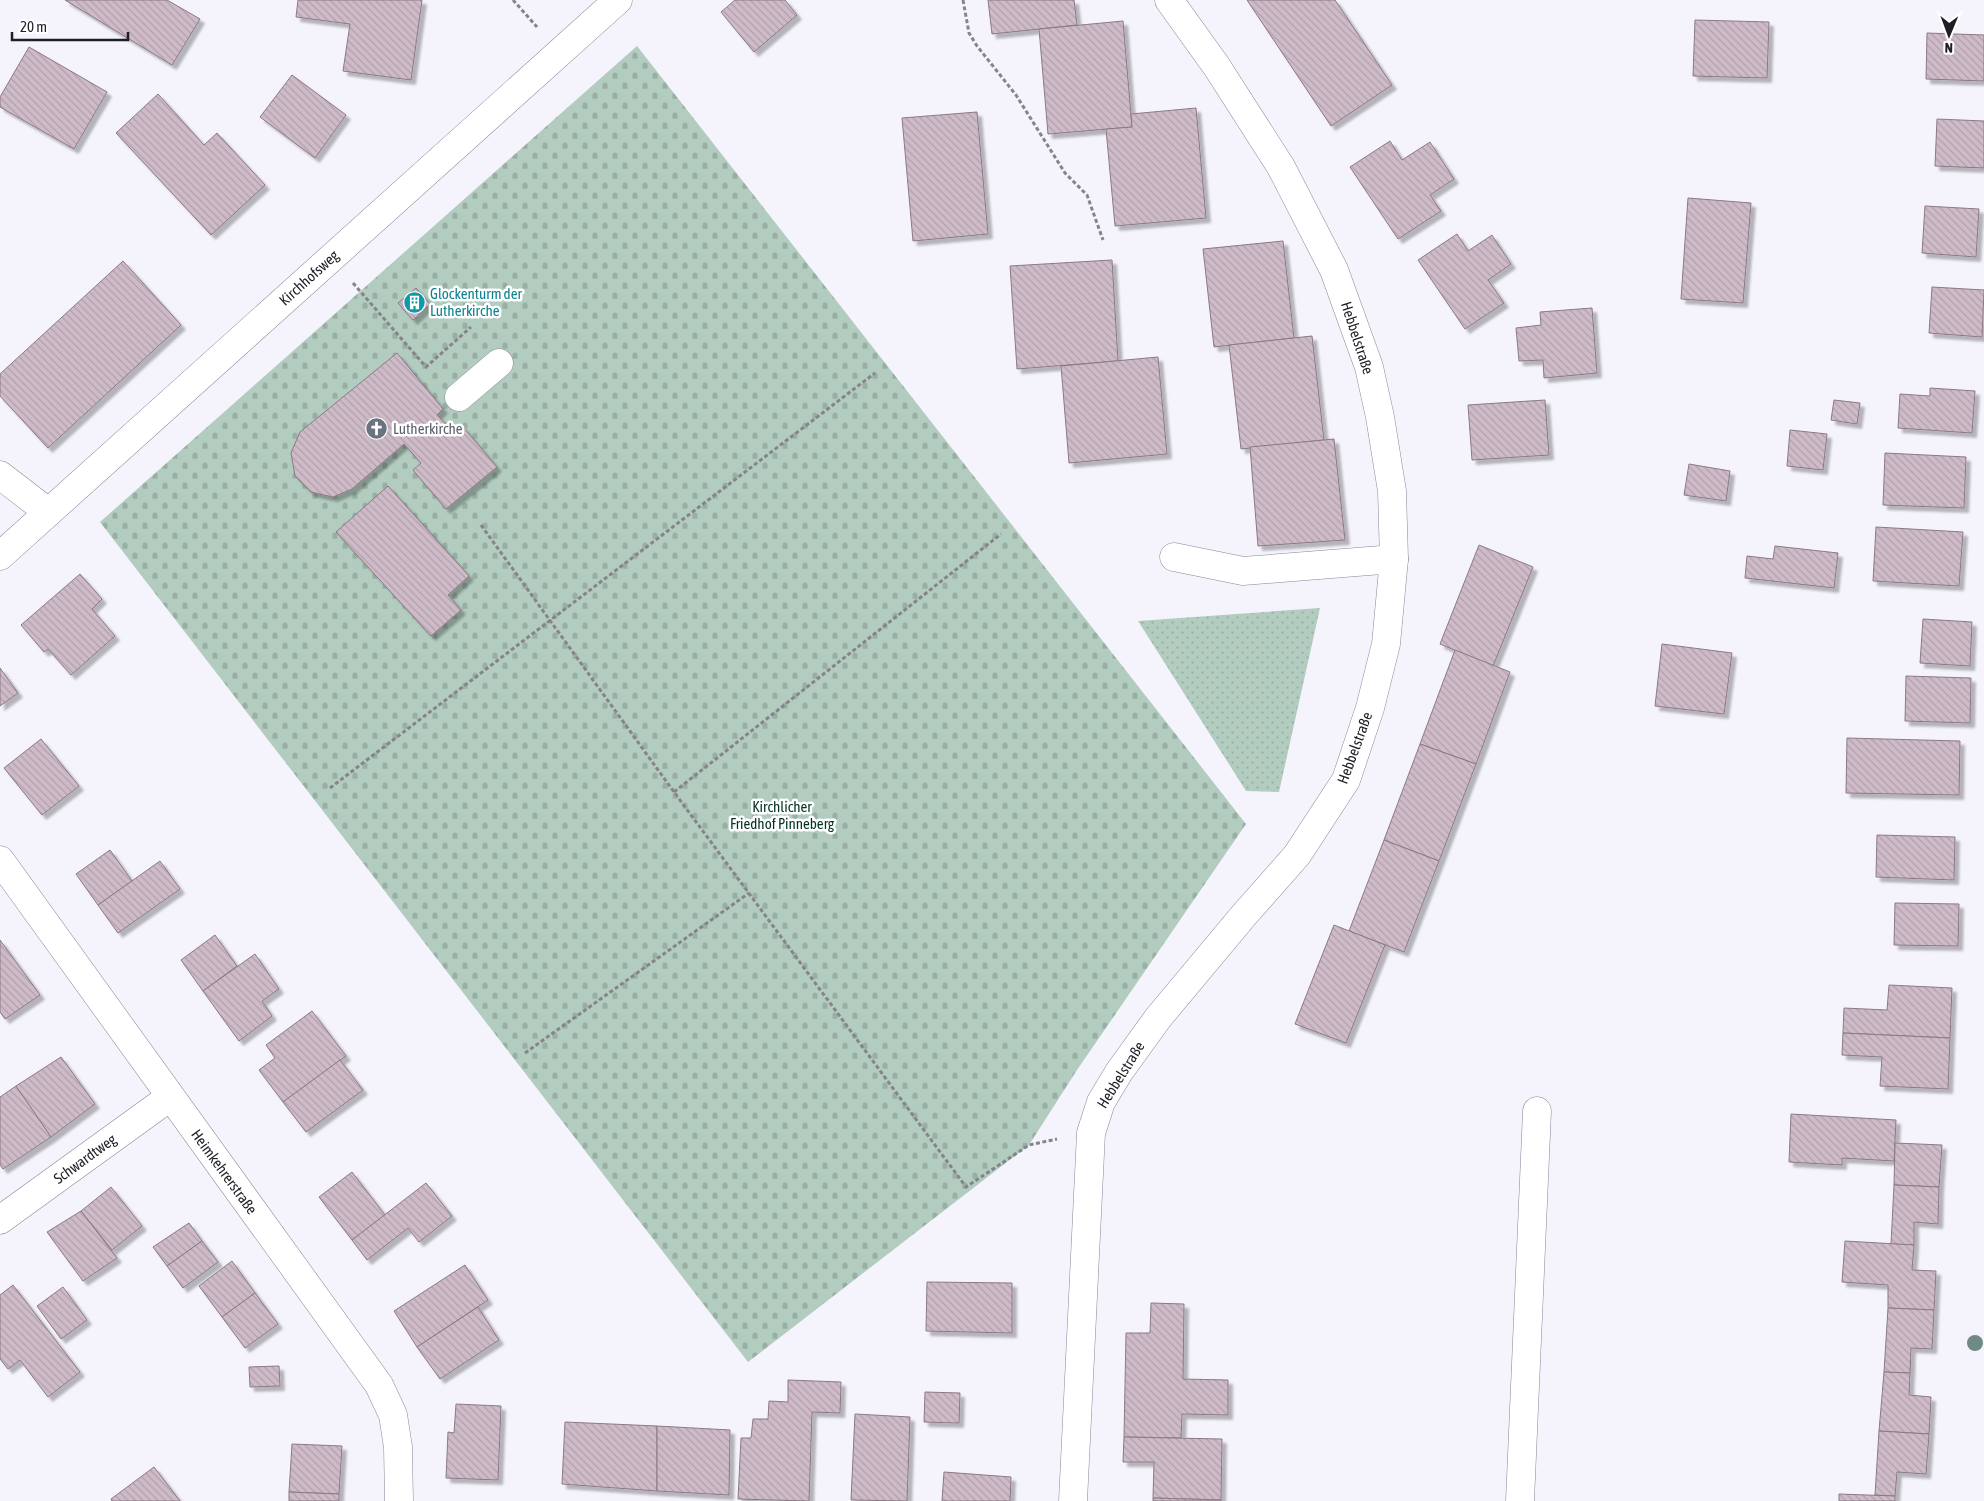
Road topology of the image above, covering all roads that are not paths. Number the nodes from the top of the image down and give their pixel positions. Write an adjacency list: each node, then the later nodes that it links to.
1 (618, 0): 6 (street, Kirchhofsweg)
2 (1169, 0): 9 (street, Hebbelstraße)
3 (499, 363): 4 (street)
4 (459, 397)
5 (0, 475): 6 (street)
6 (48, 512): 7 (street, Kirchhofsweg)
7 (0, 556)
8 (1174, 557): 9 (street)
9 (1394, 559): 15 (street, Hebbelstraße)
10 (0, 860): 11 (street, Heimkehrerstraße)
11 (170, 1097): 13 (street, Schwardtweg); 14 (street, Heimkehrerstraße)
12 (1537, 1111): 16 (street)
13 (0, 1220)
14 (399, 1501)
15 (1072, 1501)
16 (1520, 1501)

